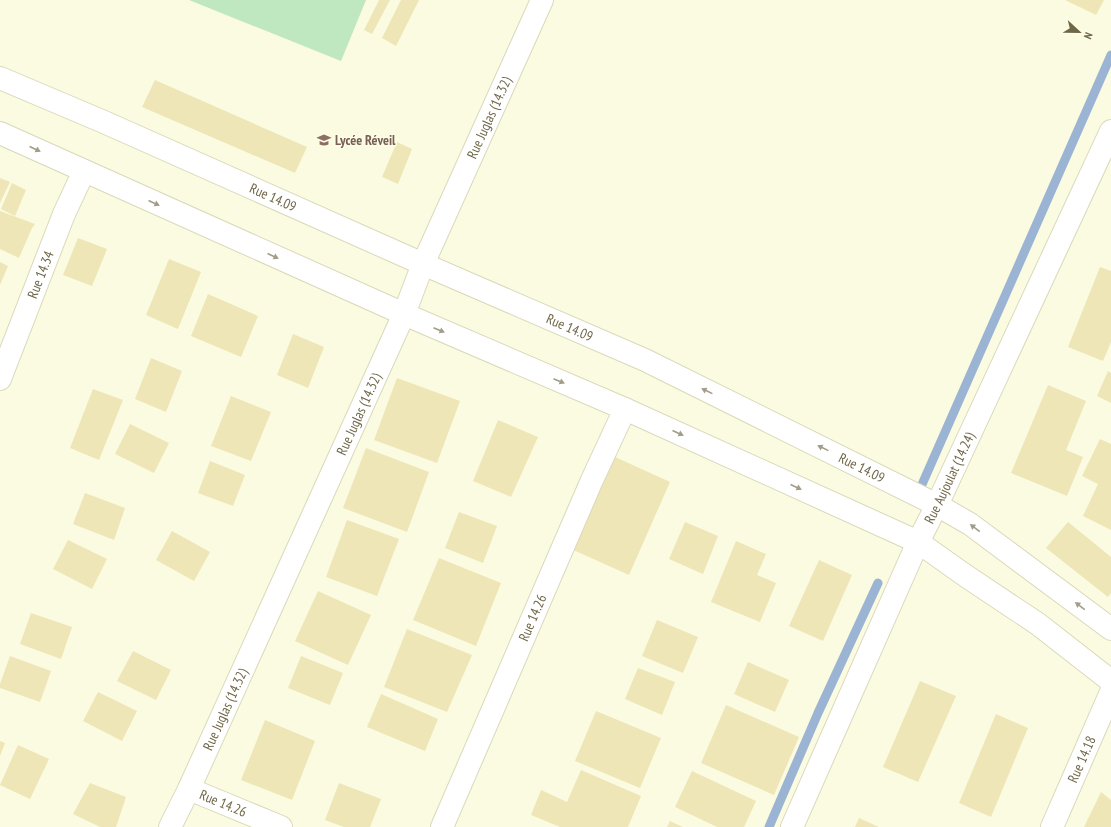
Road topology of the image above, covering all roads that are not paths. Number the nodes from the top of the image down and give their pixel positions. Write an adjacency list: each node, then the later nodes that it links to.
1 (542, 0): 6 (street, Rue Juglas (14.32))
2 (0, 78): 6 (street, Rue 14.09)
3 (1111, 131): 10 (street, Rue Aujoulat (14.24))
4 (0, 133): 5 (street, one-way to 5)
5 (84, 171): 7 (street, one-way to 7); 8 (street, Rue 14.34)
6 (423, 264): 7 (street, Rue Juglas (14.32)); 10 (street, Rue 14.09, one-way to 6)
7 (404, 314): 9 (street, one-way to 9); 15 (street, Rue Juglas (14.32))
8 (0, 379)
9 (625, 409): 11 (street, one-way to 11); 18 (street, Rue 14.26)
10 (937, 504): 11 (street, Rue Aujoulat (14.24)); 12 (street, Rue 14.09, one-way to 10)
11 (918, 542): 13 (street); 19 (street, Rue Aujoulat (14.24))
12 (1111, 629)
13 (1111, 681)
14 (1111, 692): 20 (street, Rue 14.18)
15 (189, 788): 16 (street, Rue Juglas (14.32)); 17 (street, Rue 14.26)
16 (170, 827)
17 (281, 827)
18 (442, 827)
19 (792, 827)
20 (1052, 827)

